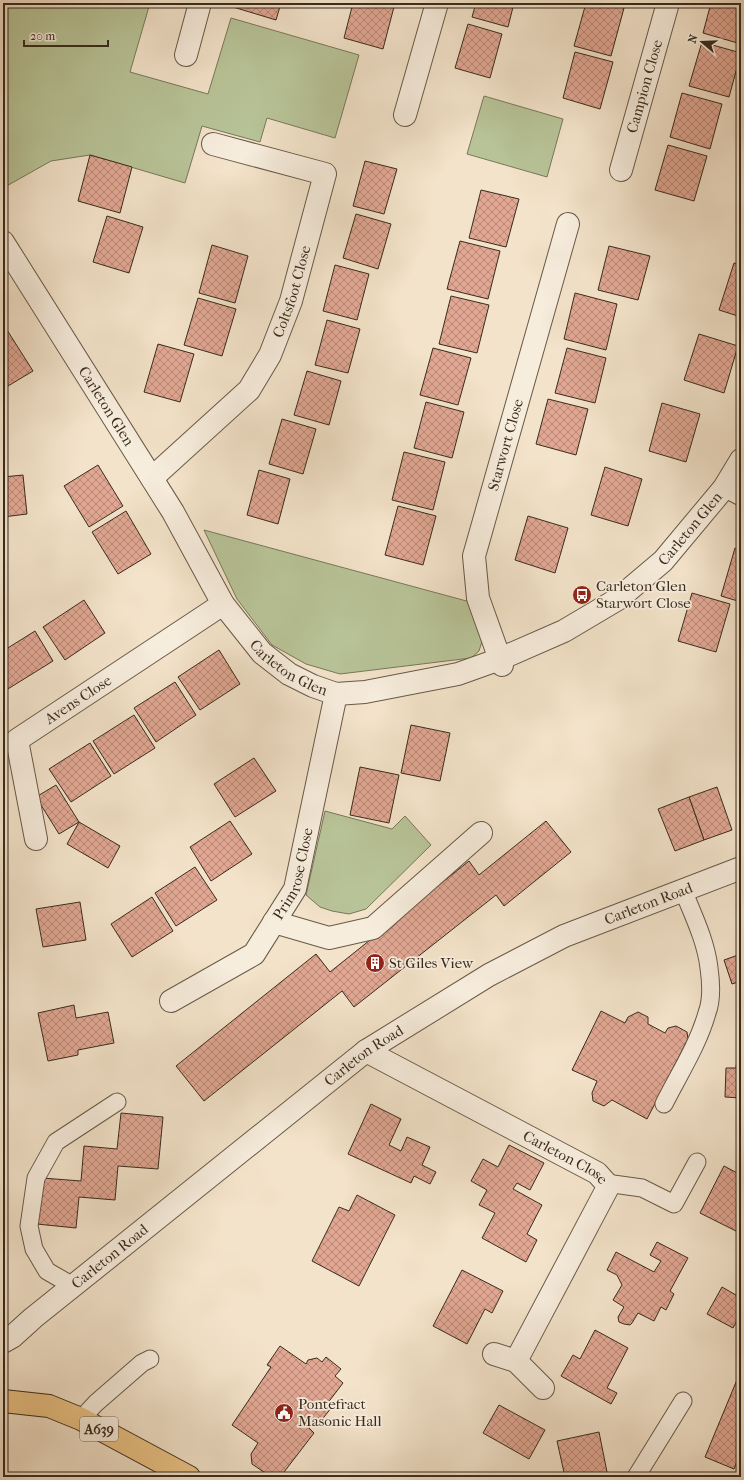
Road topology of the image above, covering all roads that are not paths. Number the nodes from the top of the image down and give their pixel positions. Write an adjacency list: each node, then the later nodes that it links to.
1 (200, 3): 4 (street)
2 (437, 3): 5 (street)
3 (668, 3): 7 (street, Campion Close)
4 (186, 55)
5 (405, 115)
6 (213, 144): 11 (street, Coltsfoot Close)
7 (621, 170)
8 (568, 224): 14 (street, Starwort Close)
9 (3, 242): 11 (street, Carleton Glen)
10 (741, 460): 12 (street, Carleton Glen)
11 (152, 478): 13 (street, Carleton Glen)
12 (732, 492): 14 (street, Carleton Glen)
13 (223, 604): 15 (street, Carleton Glen); 17 (street, Avens Close)
14 (501, 662): 15 (street, Carleton Glen)
15 (336, 694): 20 (street, Primrose Close)
16 (481, 833): 20 (street)
17 (36, 839)
18 (741, 868): 19 (street, Carleton Road)
19 (683, 890): 22 (street, Carleton Road); 24 (lane)
20 (274, 922): 21 (street, Primrose Close)
21 (172, 1001)
22 (366, 1051): 26 (street, Carleton Close); 27 (street, Carleton Road)
23 (117, 1102): 27 (lane)
24 (664, 1104)
25 (697, 1162): 26 (lane)
26 (606, 1183): 33 (street, Carleton Close)
27 (73, 1286): 28 (street, Carleton Road)
28 (32, 1318): 29 (street, Carleton Road); 30 (street, Carleton Road)
29 (3, 1342)
30 (3, 1348)
31 (494, 1354): 33 (street)
32 (150, 1359): 37 (lane)
33 (516, 1362): 34 (street)
34 (543, 1388)
35 (3, 1401): 37 (highway, A639)
36 (683, 1401): 39 (lane)
37 (80, 1419): 38 (highway, A639)
38 (189, 1477)
39 (636, 1477)

